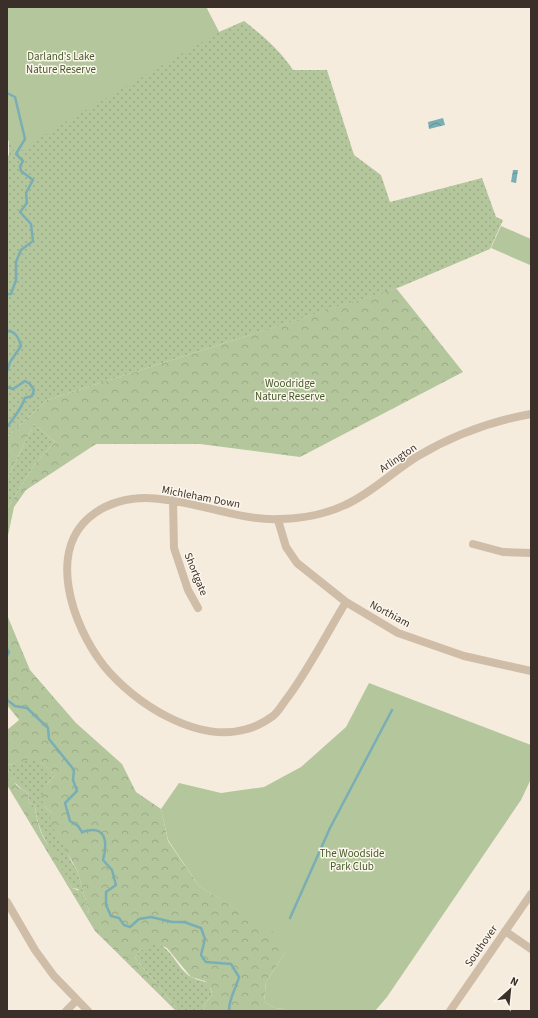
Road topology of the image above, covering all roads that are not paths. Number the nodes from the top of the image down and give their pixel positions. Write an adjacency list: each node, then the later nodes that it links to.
1 (531, 414): 3 (street, Arlington)
2 (173, 500): 3 (street, Michleham Down); 6 (street, Michleham Down); 7 (street, Shortgate)
3 (278, 520): 6 (street, Northiam)
4 (473, 544): 5 (street)
5 (531, 553)
6 (346, 602): 8 (street, Northiam)
7 (198, 608)
8 (531, 671)
9 (531, 894): 11 (street, Southover)
10 (7, 902): 13 (street)
11 (506, 931): 12 (street); 16 (street, Southover)
12 (531, 949)
13 (76, 1000): 14 (street); 15 (street)
14 (66, 1011)
15 (88, 1011)
16 (450, 1011)

